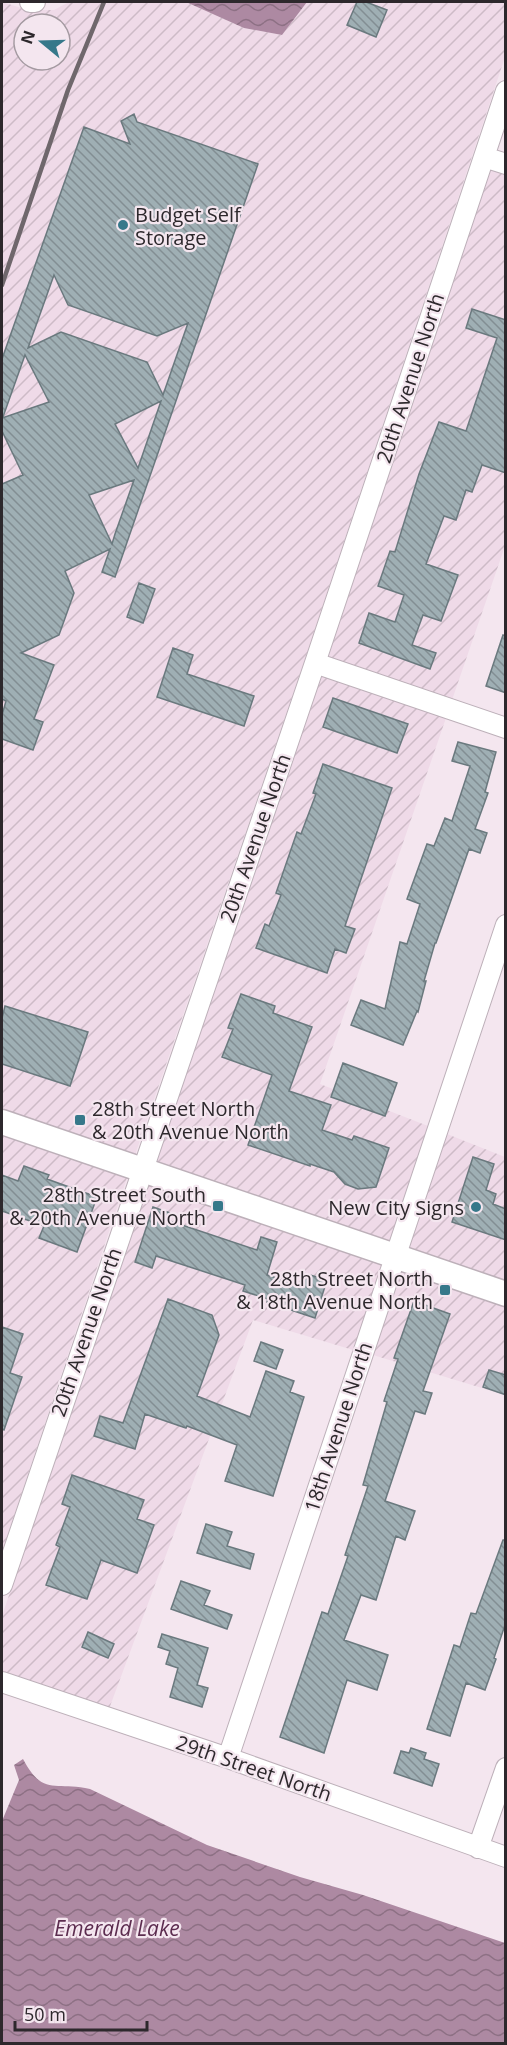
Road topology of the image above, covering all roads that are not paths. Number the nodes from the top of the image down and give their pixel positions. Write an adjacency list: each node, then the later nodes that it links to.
1 (506, 91): 2 (street, 20th Avenue North)
2 (484, 157): 3 (street); 4 (street, 20th Avenue North)
3 (506, 164)
4 (315, 663): 5 (street); 8 (street, 20th Avenue North)
5 (506, 728)
6 (506, 925): 9 (street, 18th Avenue North)
7 (2, 1122): 8 (street)
8 (141, 1170): 9 (street); 11 (street, 20th Avenue North)
9 (395, 1256): 10 (street); 13 (street, 18th Avenue North)
10 (506, 1294)
11 (2, 1585)
12 (2, 1682): 13 (street, 29th Street North)
13 (228, 1758): 15 (street, 29th Street North)
14 (506, 1768): 15 (street)
15 (478, 1848): 16 (street, 29th Street North)
16 (506, 1857)

